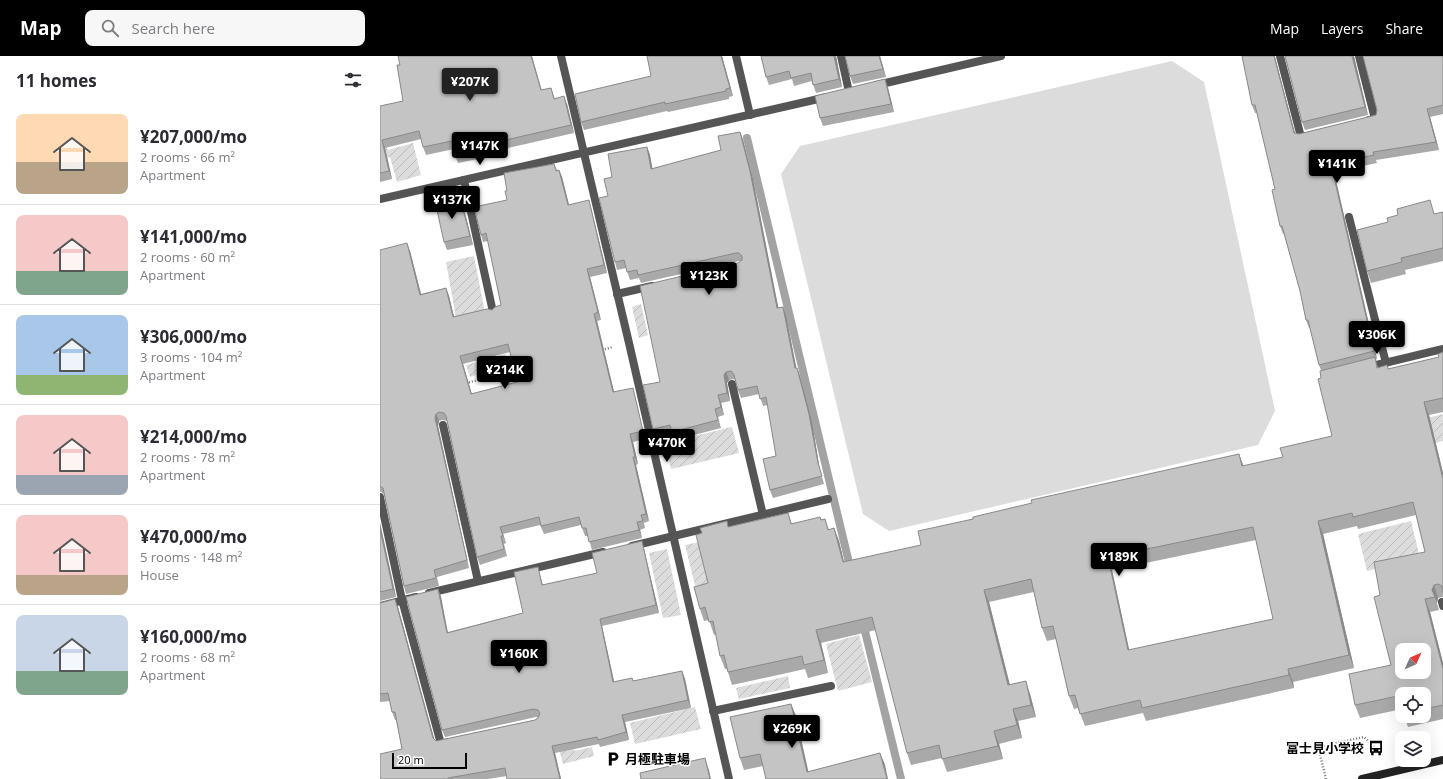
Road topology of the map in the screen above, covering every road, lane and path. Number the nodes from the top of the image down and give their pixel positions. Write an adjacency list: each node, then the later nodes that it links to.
1 (561, 56): 11 (street)
2 (736, 56): 8 (street)
3 (841, 56): 8 (street)
4 (1280, 56): 10 (street)
5 (1359, 56): 9 (street)
6 (996, 57): 7 (street)
7 (872, 86)
8 (750, 115): 11 (street)
9 (1360, 122)
10 (1316, 134)
11 (584, 152): 12 (street); 16 (street)
12 (464, 180): 13 (street); 17 (street)
13 (380, 199)
14 (1350, 217): 21 (street)
15 (663, 284): 16 (street)
16 (617, 294): 18 (street)
17 (493, 312)
18 (629, 343): 20 (path); 30 (street)
19 (1443, 349): 21 (street)
20 (599, 351)
21 (1386, 363): 23 (street)
22 (524, 369): 24 (path)
23 (1358, 369)
24 (463, 384)
25 (732, 384): 29 (street)
26 (443, 425): 31 (street)
27 (380, 497): 32 (street)
28 (828, 499): 29 (street)
29 (763, 515): 30 (street)
30 (674, 536): 31 (street); 35 (street)
31 (478, 581): 32 (street)
32 (402, 600): 33 (street); 36 (street)
33 (380, 606)
34 (831, 686): 35 (street)
35 (713, 711): 39 (street)
36 (456, 741)
37 (1375, 752): 40 (path)
38 (1443, 760): 41 (street)
39 (728, 779)
40 (1326, 779)
41 (1362, 779)

